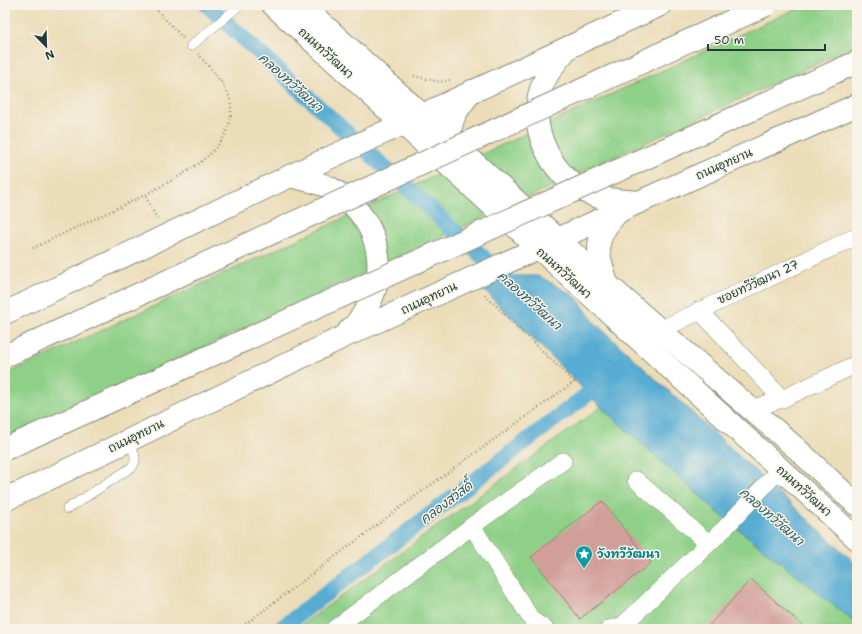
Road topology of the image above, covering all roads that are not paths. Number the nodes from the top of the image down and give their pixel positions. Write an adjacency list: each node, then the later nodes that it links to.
1 (240, 5): 6 (lane)
2 (273, 5): 11 (main road, ถนนทวีวัฒนา)
3 (302, 5): 11 (main road, ถนนทวีวัฒนา)
4 (660, 5): 7 (main road)
5 (766, 5): 24 (main road, bridge)
6 (191, 46)
7 (570, 46): 9 (main road); 14 (main road)
8 (857, 62): 29 (main road, bridge)
9 (472, 91): 11 (main road); 12 (main road)
10 (857, 105): 14 (main road, ถนนอุทยาน)
11 (406, 123): 12 (main road, ถนนทวีวัฒนา); 13 (main road); 18 (main road, ถนนทวีวัฒนา)
12 (452, 142): 17 (main road, ถนนทวีวัฒนา)
13 (290, 176): 21 (main road); 23 (main road)
14 (638, 202): 15 (main road, ถนนอุทยาน)
15 (619, 211): 17 (main road, ถนนอุทยาน); 19 (main road)
16 (857, 236): 20 (street, ซอยทวีวัฒนา 27)
17 (557, 239): 18 (main road, ถนนอุทยาน); 19 (main road, ถนนทวีวัฒนา)
18 (532, 250): 23 (main road, ถนนอุทยาน); 32 (main road, ถนนทวีวัฒนา)
19 (608, 284): 22 (main road, ถนนทวีวัฒนา)
20 (699, 310): 22 (street, ซอยทวีวัฒนา 27); 26 (street)
21 (5, 313)
22 (660, 330): 27 (main road, ถนนทวีวัฒนา)
23 (343, 337): 28 (main road, ถนนอุทยาน)
24 (5, 356)
25 (857, 364): 26 (street)
26 (782, 399): 27 (street)
27 (751, 409): 30 (main road, ถนนทวีวัฒนา)
28 (129, 440): 34 (main road, ถนนอุทยาน); 36 (lane)
29 (5, 449)
30 (798, 449): 32 (main road); 35 (main road, ถนนทวีวัฒนา)
31 (563, 461): 37 (street)
32 (775, 474): 38 (main road, ถนนทวีวัฒนา); 39 (street)
33 (636, 480): 39 (street)
34 (10, 496)
35 (855, 501)
36 (66, 510)
37 (472, 526): 41 (street); 42 (street)
38 (857, 539)
39 (708, 543): 40 (street)
40 (618, 628)
41 (334, 629)
42 (545, 629)

